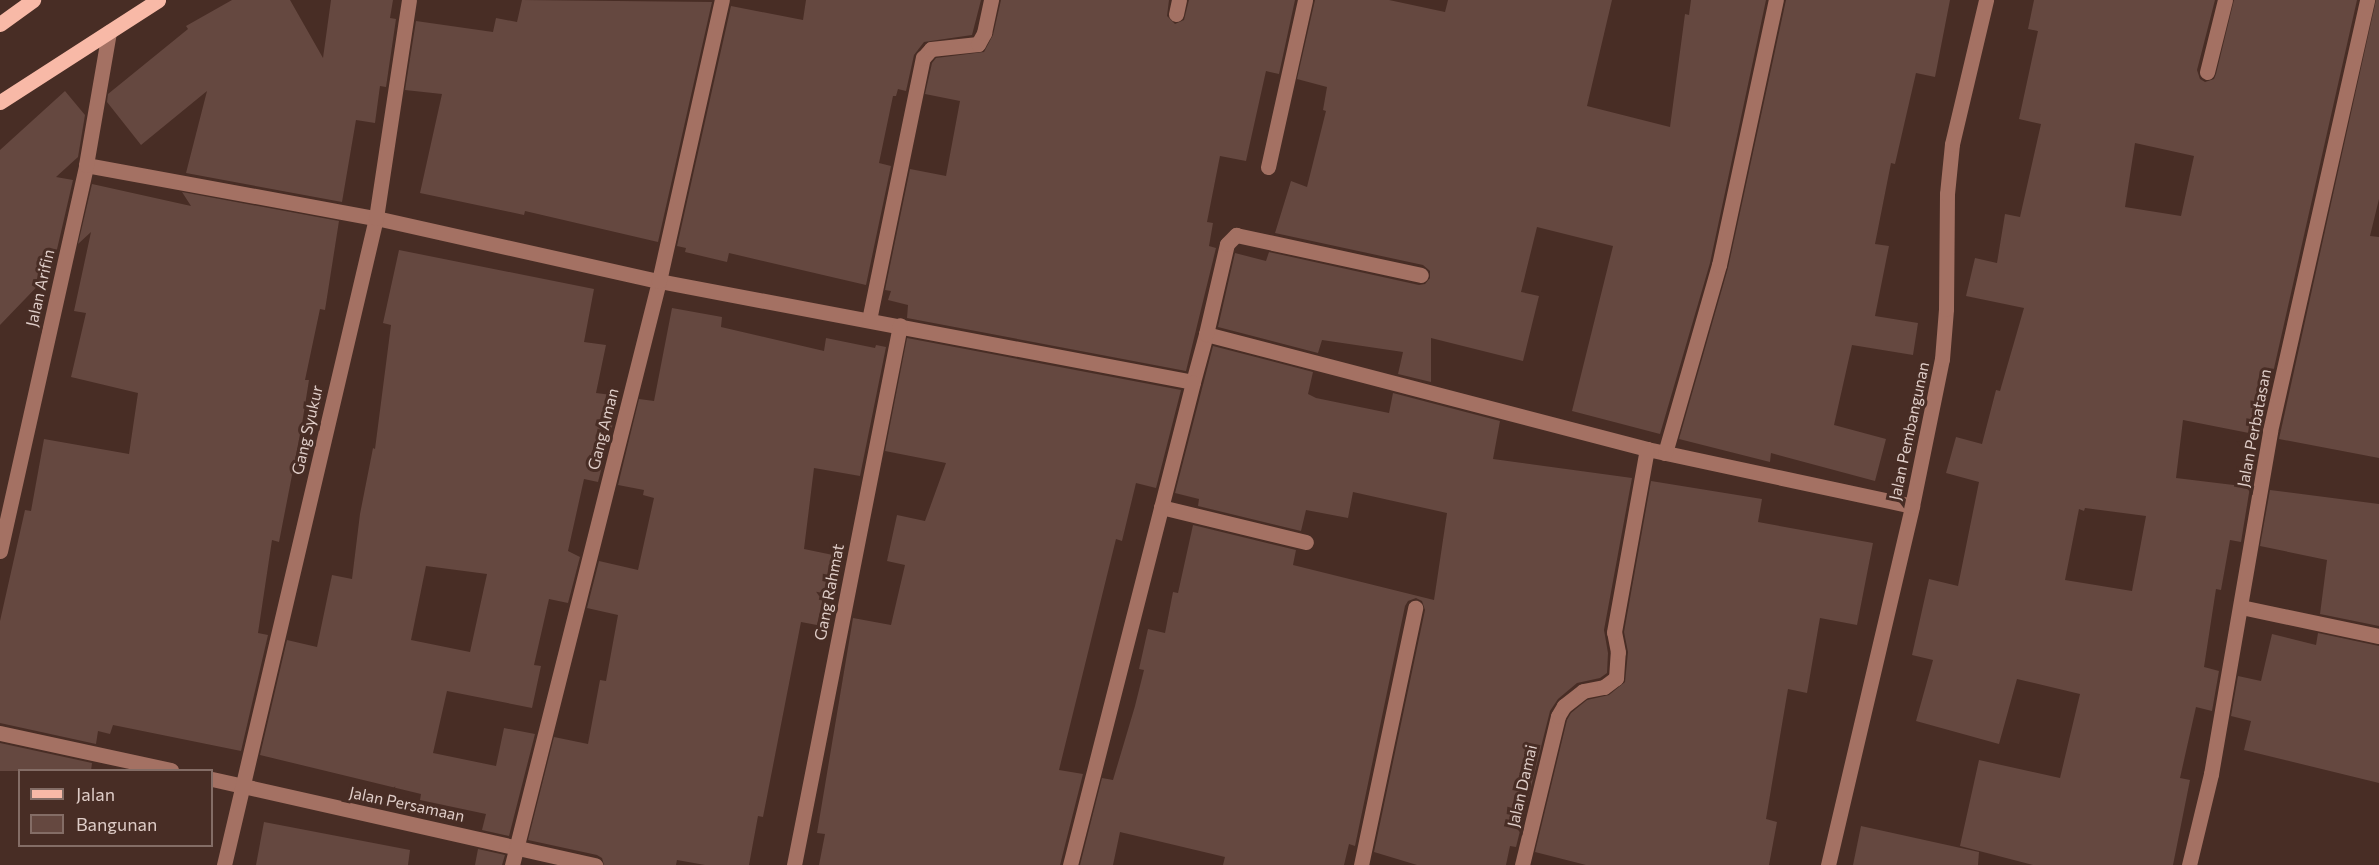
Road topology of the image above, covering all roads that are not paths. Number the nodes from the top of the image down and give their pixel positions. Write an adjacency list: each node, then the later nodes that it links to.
1 (33, 0): 11 (main road)
2 (158, 0): 12 (main road)
3 (409, 0): 17 (street, Gang Syukur)
4 (722, 0): 19 (street, Gang Aman)
5 (991, 0): 20 (street)
6 (1305, 0): 16 (street)
7 (1776, 0): 25 (street)
8 (1986, 0): 26 (street, Jalan Pembangunan)
9 (2225, 0): 13 (street)
10 (2367, 0): 30 (street, Jalan Perbatasan)
11 (0, 24)
12 (109, 32): 14 (main road); 15 (street, Jalan Arifin)
13 (2207, 72)
14 (0, 102)
15 (86, 165): 17 (street); 29 (street, Jalan Arifin)
16 (1268, 167)
17 (376, 218): 19 (street); 36 (street, Gang Syukur)
18 (1421, 275): 22 (street)
19 (659, 281): 20 (street); 37 (street, Gang Aman)
20 (869, 320): 21 (street)
21 (900, 325): 23 (street); 41 (street, Gang Rahmat)
22 (1206, 334): 23 (street); 24 (street)
23 (1193, 382): 27 (street)
24 (1647, 449): 25 (street); 44 (street, Jalan Damai)
25 (1665, 453): 26 (street)
26 (1912, 506): 45 (street, Jalan Pembangunan)
27 (1161, 507): 28 (street); 42 (street)
28 (1306, 542)
29 (0, 551)
30 (2241, 607): 32 (street); 46 (street, Jalan Perbatasan)
31 (1415, 608): 43 (street)
32 (2379, 636)
33 (0, 733): 34 (street)
34 (162, 769)
35 (213, 779): 36 (street, Jalan Persamaan)
36 (241, 786): 37 (street, Jalan Persamaan); 38 (street, Gang Syukur)
37 (516, 846): 39 (street, Gang Aman); 40 (street, Jalan Persamaan)
38 (224, 865)
39 (512, 865)
40 (595, 865)
41 (794, 865)
42 (1070, 865)
43 (1361, 865)
44 (1522, 865)
45 (1828, 865)
46 (2189, 865)

